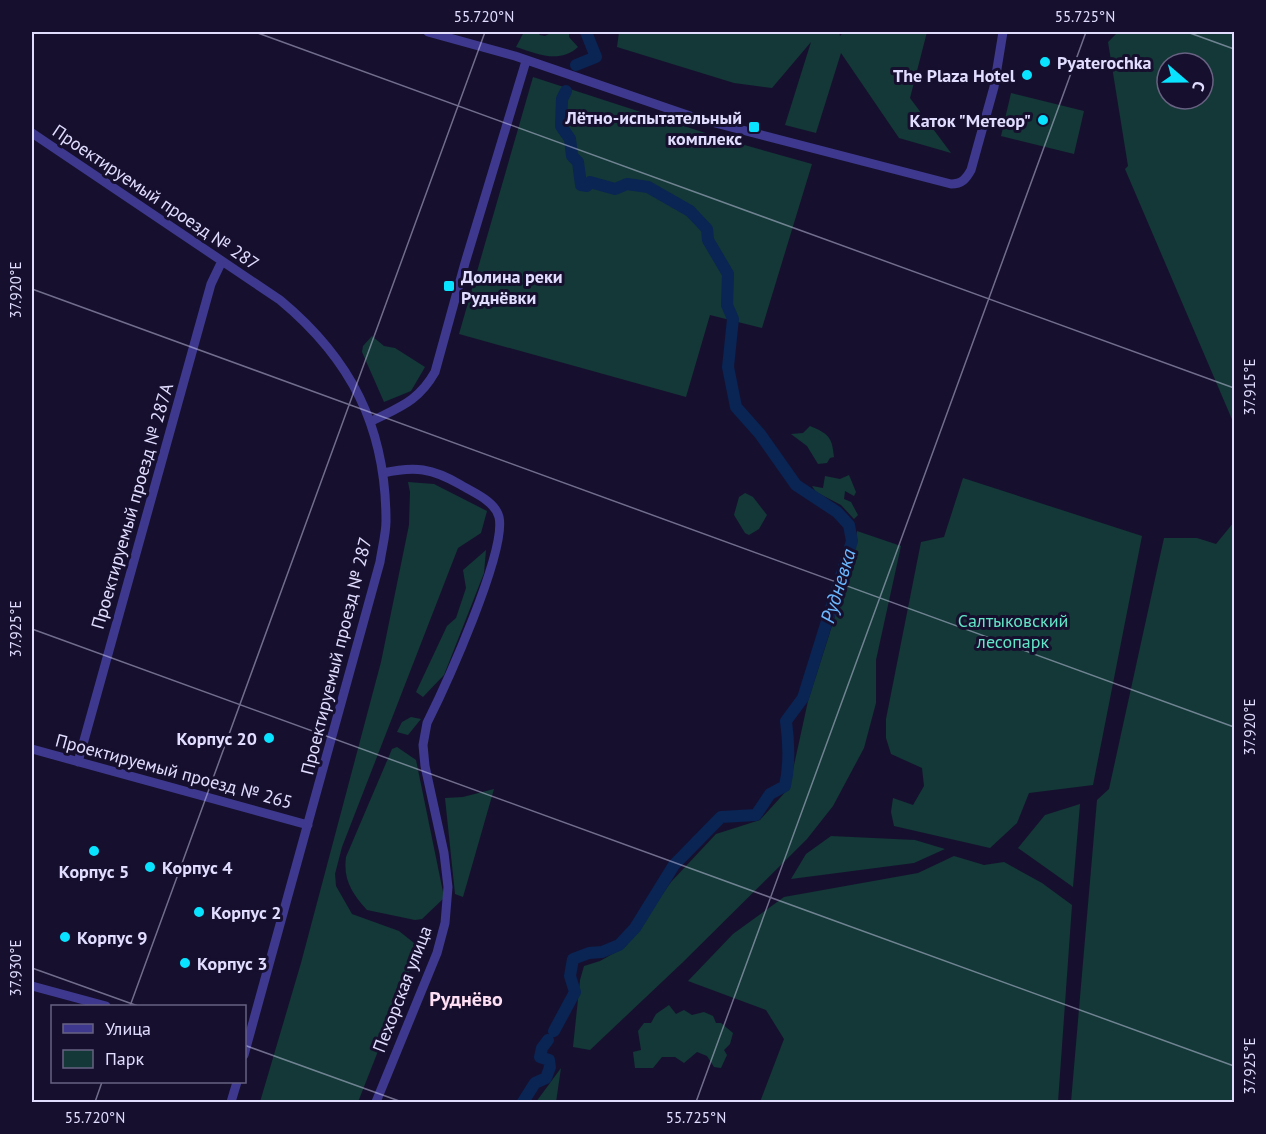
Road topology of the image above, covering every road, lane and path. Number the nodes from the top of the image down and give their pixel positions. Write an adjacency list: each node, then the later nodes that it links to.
1 (428, 32): 3 (street)
2 (1002, 32): 3 (street)
3 (526, 61): 6 (street)
4 (32, 133): 5 (street, Проектируемый проезд № 287)
5 (222, 261): 6 (street, Проектируемый проезд № 287); 9 (street, Проектируемый проезд № 287А)
6 (370, 422): 7 (street, Проектируемый проезд № 287)
7 (382, 473): 10 (street, Проектируемый проезд № 287); 16 (street, Пехорская улица)
8 (32, 749): 9 (street, Проектируемый проезд № 265)
9 (78, 762): 10 (street, Проектируемый проезд № 265)
10 (308, 825): 13 (street, Проектируемый проезд № 287)
11 (32, 986): 12 (street)
12 (102, 1005)
13 (246, 1045)
14 (237, 1083): 15 (street)
15 (231, 1102)
16 (376, 1102)

